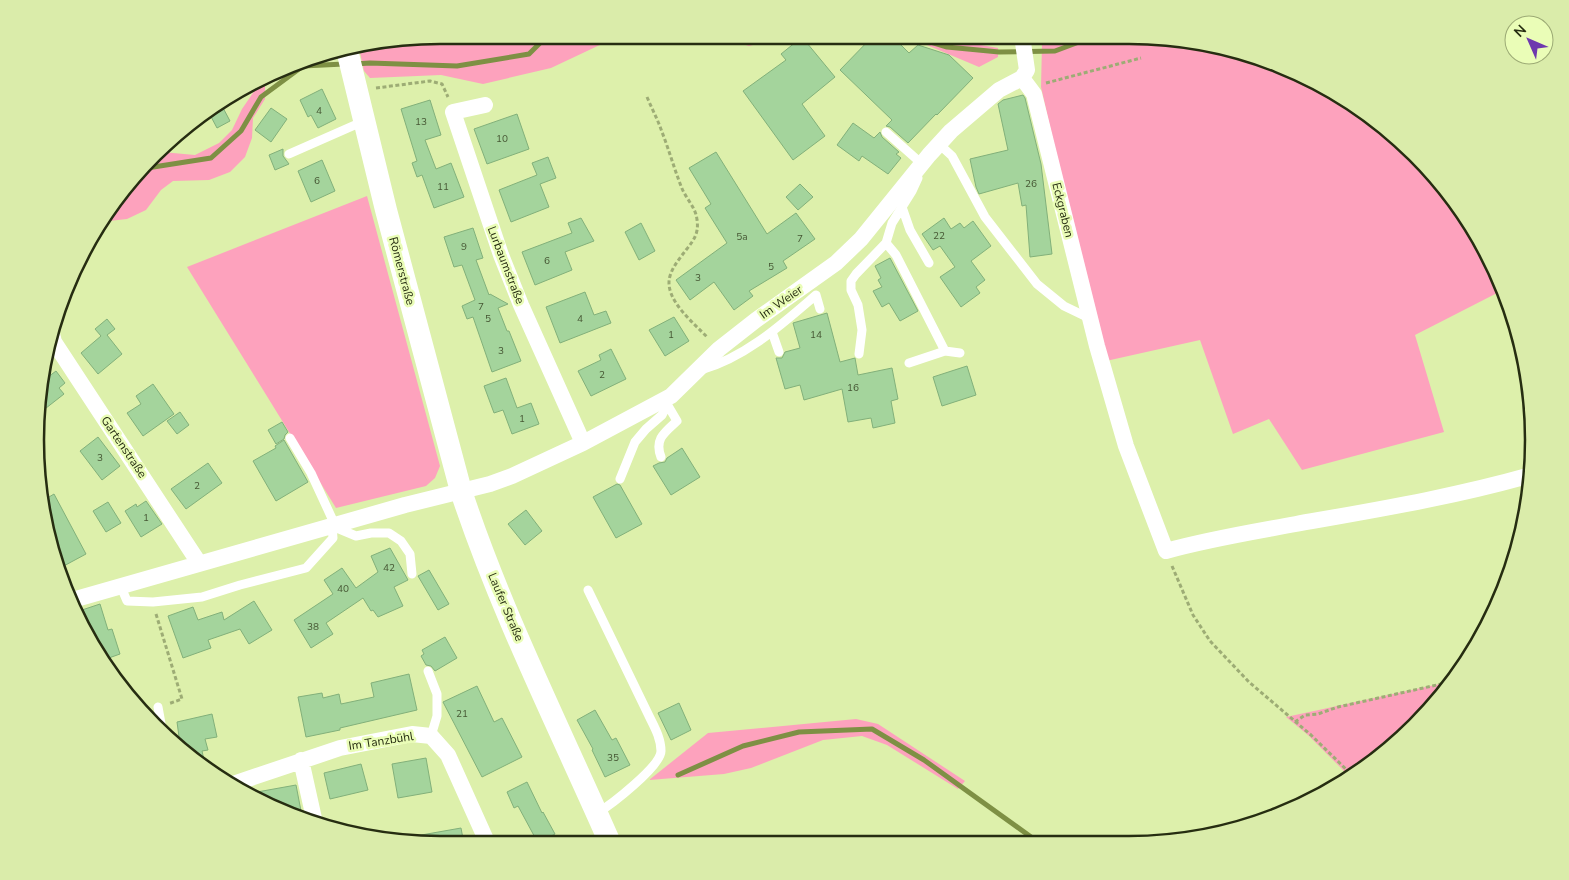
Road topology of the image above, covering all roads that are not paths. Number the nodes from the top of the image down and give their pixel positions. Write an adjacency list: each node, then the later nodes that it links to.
1 (1023, 44): 3 (street)
2 (348, 54): 5 (main road, Römerstraße)
3 (1026, 78): 8 (street, Im Weier); 13 (street, Eckgraben)
4 (485, 105): 24 (street, Lurbaumstraße)
5 (364, 121): 7 (lane); 28 (main road, Römerstraße)
6 (886, 132): 8 (lane)
7 (290, 154)
8 (930, 154): 9 (lane); 13 (lane); 21 (street, Im Weier)
9 (902, 207): 10 (lane); 11 (lane)
10 (886, 242): 16 (lane); 19 (lane)
11 (929, 262)
12 (820, 309): 14 (lane)
13 (1091, 319): 26 (street, Eckgraben)
14 (772, 332): 17 (lane); 21 (lane)
15 (55, 344): 30 (street, Gartenstraße)
16 (945, 351): 18 (lane); 20 (lane)
17 (779, 352)
18 (960, 353)
19 (859, 354)
20 (909, 363)
21 (696, 372): 22 (street, Im Weier)
22 (669, 400): 24 (street, Im Weier); 25 (lane); 27 (lane)
23 (290, 438): 29 (lane)
24 (582, 443): 28 (street, Im Weier)
25 (661, 457)
26 (1523, 477)
27 (620, 479)
28 (461, 491): 29 (street); 41 (main road, Laufer Straße)
29 (334, 526): 30 (street); 31 (lane); 32 (lane)
30 (199, 563): 32 (street)
31 (412, 574)
32 (121, 587): 34 (street)
33 (588, 590): 41 (lane)
34 (77, 599)
35 (428, 671): 38 (lane)
36 (158, 707): 37 (lane)
37 (160, 720)
38 (431, 736): 39 (street, Im Tanzbühl); 43 (street, Im Tanzbühl)
39 (301, 760): 40 (street, Im Tanzbühl); 42 (street)
40 (240, 782)
41 (597, 813): 44 (main road, Laufer Straße)
42 (313, 815)
43 (484, 836)
44 (607, 836)

